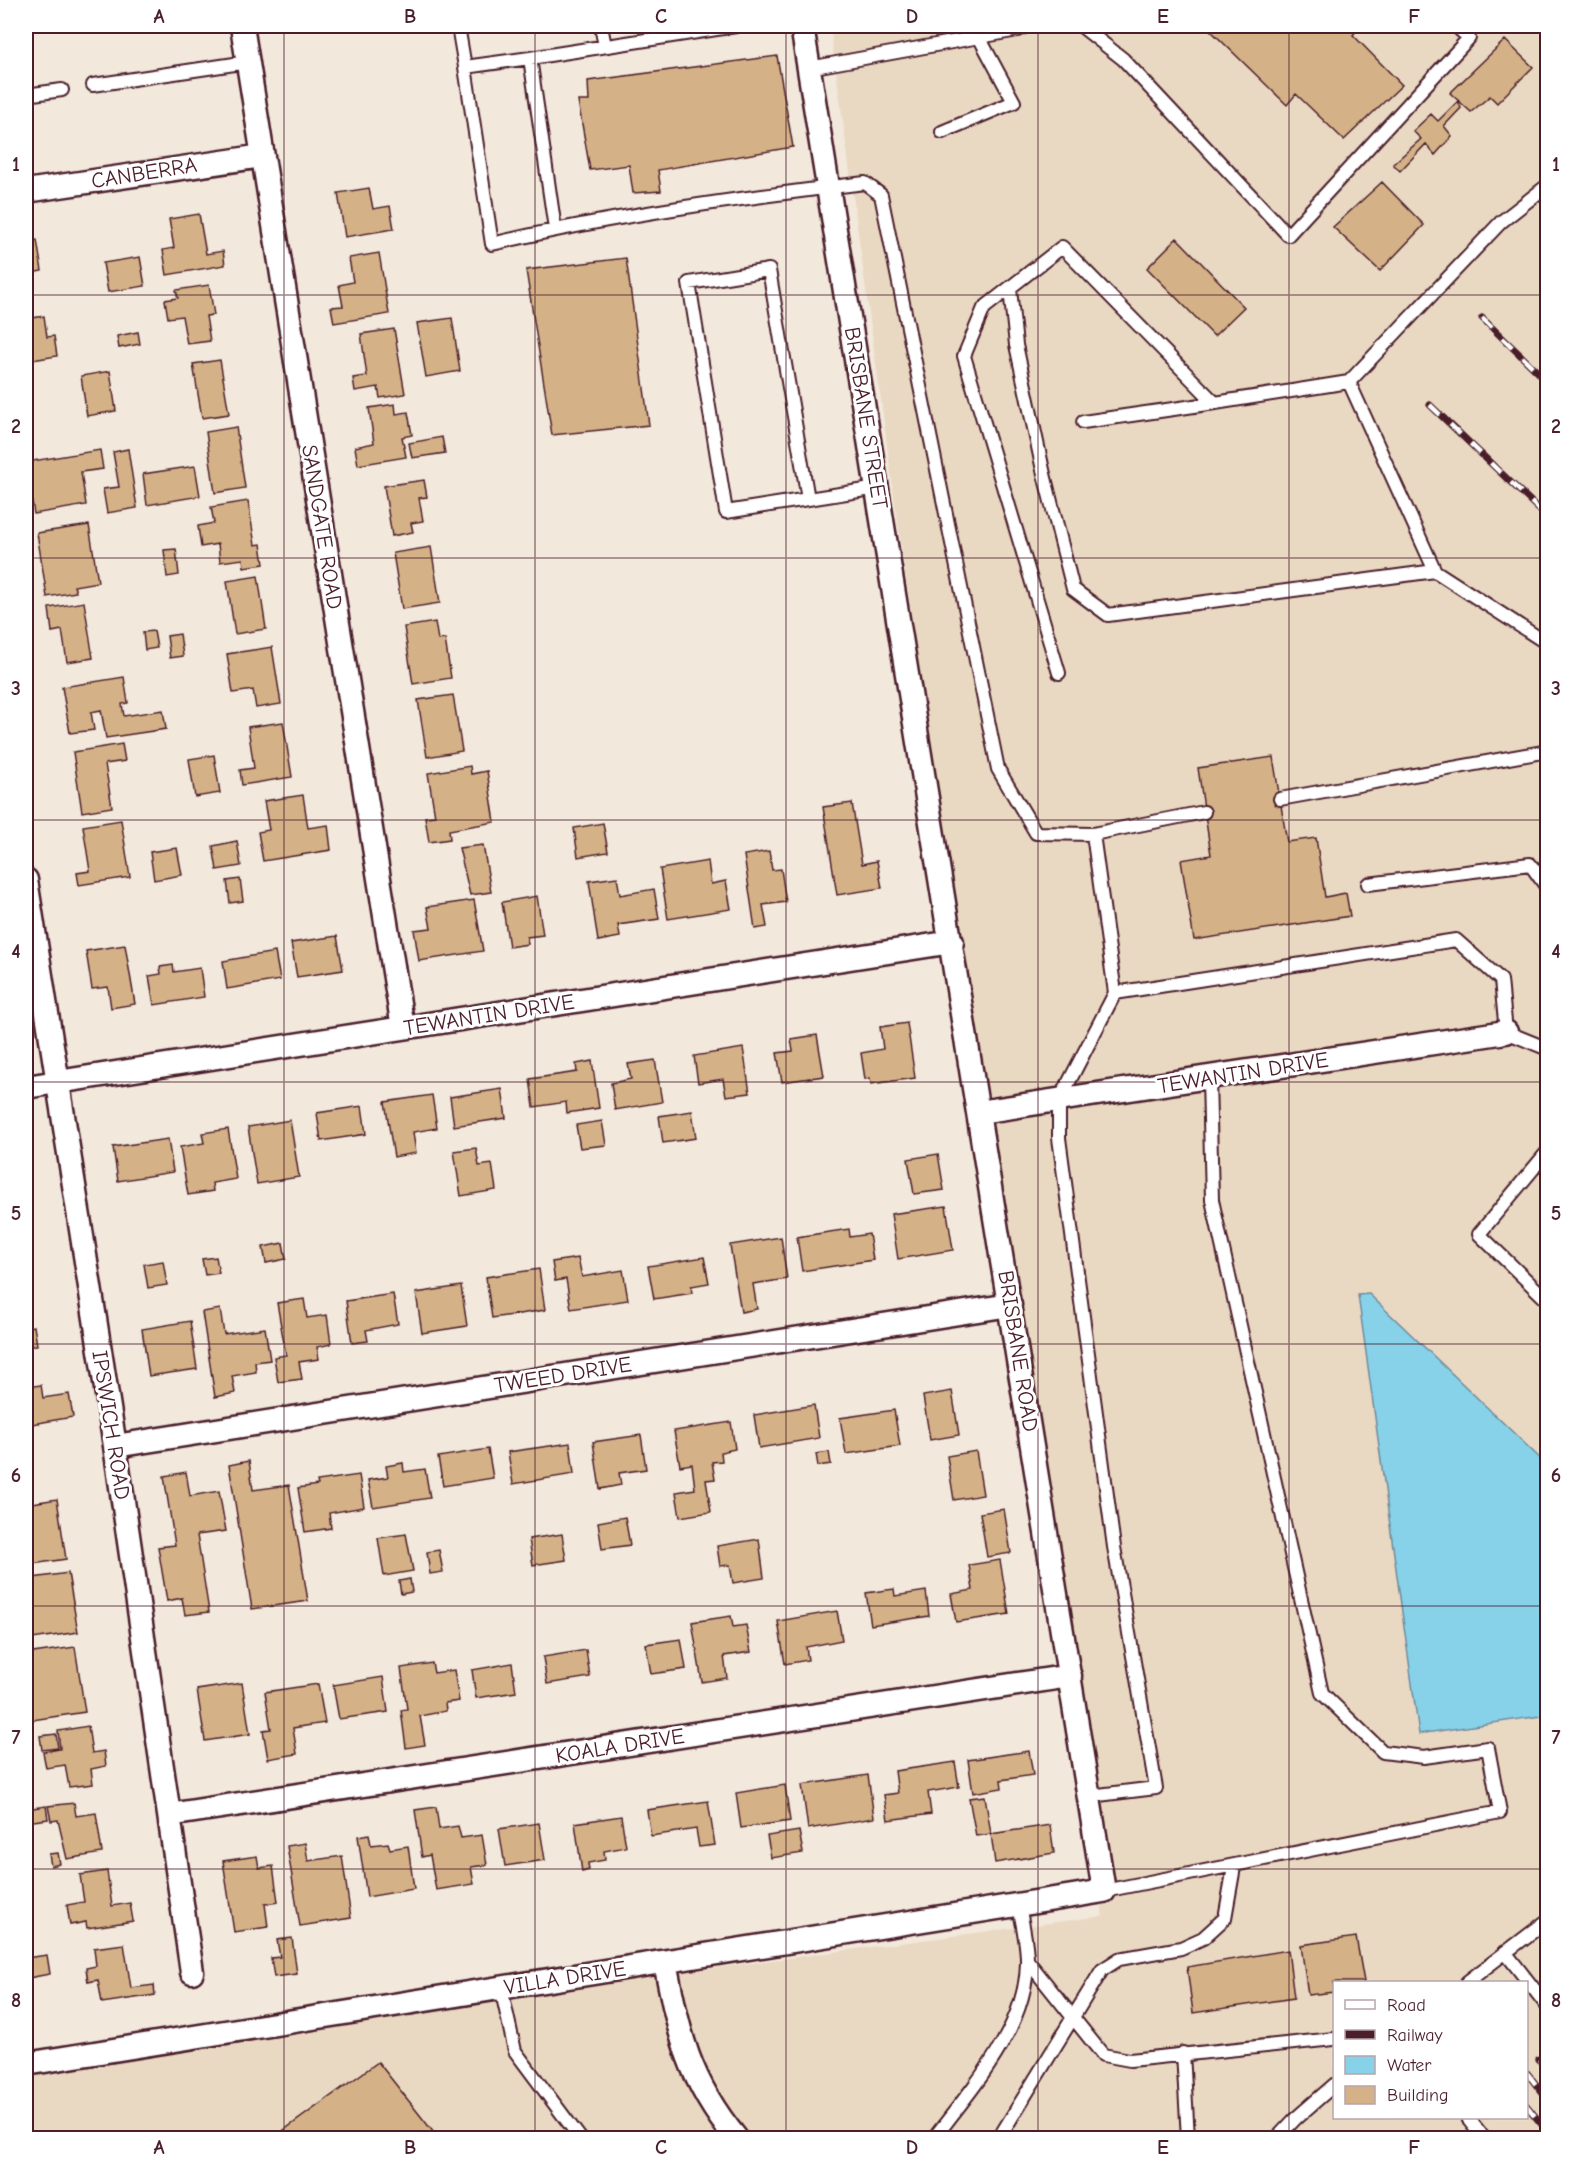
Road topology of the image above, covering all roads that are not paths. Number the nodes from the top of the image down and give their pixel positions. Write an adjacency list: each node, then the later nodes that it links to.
1 (242, 26): 12 (street, SANDGATE ROAD)
2 (458, 26): 13 (lane)
3 (602, 26): 10 (lane)
4 (736, 26): 10 (lane)
5 (802, 26): 14 (street, BRISBANE STREET)
6 (1026, 26): 9 (lane)
7 (1081, 26): 8 (lane)
8 (1456, 26)
9 (979, 37): 14 (lane); 18 (lane)
10 (605, 46): 11 (lane)
11 (530, 58): 13 (lane); 23 (lane)
12 (248, 62): 15 (lane); 19 (street, SANDGATE ROAD)
13 (465, 67): 23 (lane)
14 (809, 68): 21 (street, BRISBANE STREET)
15 (93, 85)
16 (62, 90): 17 (lane)
17 (26, 95)
18 (942, 132)
19 (263, 156): 22 (street, CANBERRA); 43 (street, SANDGATE ROAD)
20 (1548, 185): 25 (lane)
21 (829, 188): 23 (lane); 28 (street, BRISBANE STREET); 37 (lane)
22 (26, 191)
23 (555, 229)
24 (1010, 288): 26 (lane); 30 (lane); 32 (lane)
25 (1349, 382): 26 (lane); 30 (lane)
26 (1215, 403): 27 (lane)
27 (1083, 422)
28 (878, 488): 29 (lane); 35 (street, BRISBANE STREET)
29 (807, 499): 29 (lane)
30 (1435, 571): 31 (lane)
31 (1548, 644)
32 (1059, 673)
33 (1548, 751): 34 (lane)
34 (1280, 799)
35 (931, 810): 41 (street, BRISBANE ROAD)
36 (1204, 812): 37 (lane)
37 (1093, 834): 42 (lane)
38 (26, 880): 47 (street, IPSWICH ROAD)
39 (1368, 884): 40 (lane)
40 (1548, 889)
41 (952, 942): 43 (street, TEWANTIN DRIVE); 50 (street, BRISBANE ROAD)
42 (1115, 993): 44 (lane); 49 (lane)
43 (403, 1028): 47 (street, TEWANTIN DRIVE)
44 (1506, 1032): 45 (lane); 46 (street, TEWANTIN DRIVE)
45 (1548, 1049)
46 (1209, 1078): 49 (street, TEWANTIN DRIVE); 58 (lane)
47 (58, 1082): 48 (street, TEWANTIN DRIVE); 54 (street, IPSWICH ROAD)
48 (26, 1087)
49 (1059, 1101): 50 (street, TEWANTIN DRIVE); 56 (lane)
50 (979, 1112): 53 (street, BRISBANE ROAD)
51 (1548, 1151): 52 (lane)
52 (1548, 1301)
53 (1010, 1305): 54 (street, TWEED DRIVE); 55 (street, BRISBANE ROAD)
54 (115, 1446): 57 (street, IPSWICH ROAD)
55 (1070, 1676): 56 (street, BRISBANE ROAD); 57 (street, KOALA DRIVE)
56 (1090, 1796): 59 (street, BRISBANE ROAD)
57 (170, 1815): 65 (street, IPSWICH ROAD)
58 (1234, 1867): 59 (lane); 71 (lane)
59 (1104, 1891): 60 (street, VILLA DRIVE)
60 (1019, 1905): 63 (lane); 64 (street, VILLA DRIVE)
61 (1548, 1920): 62 (lane)
62 (1505, 1952): 66 (lane); 67 (lane)
63 (1027, 1960): 71 (lane); 79 (lane)
64 (665, 1962): 69 (street, VILLA DRIVE); 78 (street)
65 (192, 1972)
66 (1469, 1981)
67 (1528, 1981)
68 (1528, 1981): 70 (lane)
69 (501, 1988): 74 (street, VILLA DRIVE); 77 (lane)
70 (1548, 2007)
71 (1072, 2014): 73 (lane); 80 (lane)
72 (1333, 2039): 73 (lane)
73 (1183, 2053): 81 (lane)
74 (26, 2064)
75 (1333, 2087): 82 (lane)
76 (1469, 2119): 83 (lane)
77 (580, 2139)
78 (736, 2139)
79 (934, 2139)
80 (999, 2139)
81 (1188, 2139)
82 (1277, 2139)
83 (1484, 2139)

